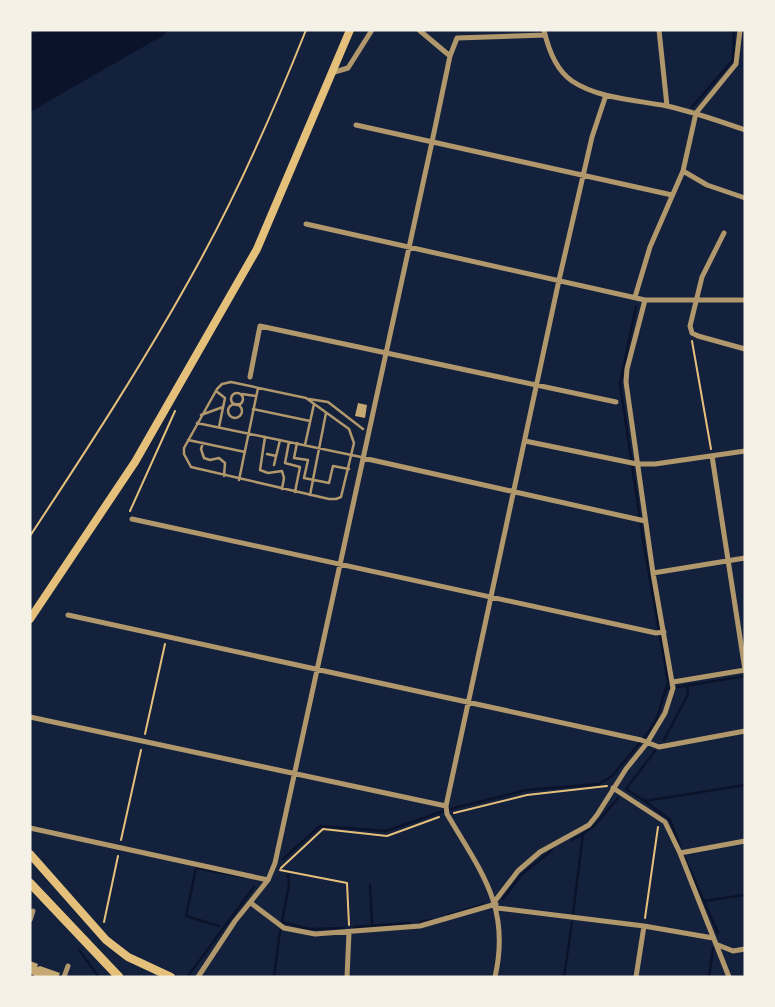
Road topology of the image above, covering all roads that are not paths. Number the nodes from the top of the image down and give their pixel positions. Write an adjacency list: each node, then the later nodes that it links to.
1 (349, 30): 10 (main road)
2 (372, 30): 10 (street)
3 (419, 30): 9 (street)
4 (459, 30): 8 (street)
5 (659, 30): 12 (street)
6 (740, 30): 13 (street)
7 (545, 32): 8 (street); 11 (street)
8 (457, 38): 9 (street)
9 (450, 56): 16 (street)
10 (331, 74): 84 (main road)
11 (606, 95): 12 (street); 18 (street)
12 (667, 106): 13 (street)
13 (696, 113): 15 (street); 17 (street)
14 (356, 125): 16 (street)
15 (745, 130)
16 (432, 142): 18 (street); 23 (street)
17 (683, 171): 19 (street); 20 (street)
18 (583, 175): 19 (street); 24 (street)
19 (672, 195): 25 (street)
20 (745, 198)
21 (306, 225): 23 (street)
22 (724, 233): 28 (street)
23 (408, 248): 24 (street); 30 (street)
24 (559, 280): 25 (street); 32 (street)
25 (635, 297): 26 (street)
26 (645, 300): 28 (street); 66 (street)
27 (745, 300): 28 (street)
28 (696, 301): 29 (street)
29 (745, 349)
30 (386, 353): 31 (street); 32 (street); 65 (street)
31 (250, 377)
32 (538, 385): 39 (street); 53 (street)
33 (258, 388): 34 (lane); 36 (lane); 37 (lane)
34 (216, 391): 41 (lane); 44 (lane)
35 (242, 394): 37 (lane); 38 (lane); 38 (lane)
36 (306, 398): 40 (lane); 48 (lane)
37 (255, 399): 38 (lane); 42 (lane)
38 (243, 401)
39 (616, 402)
40 (314, 404): 43 (lane); 45 (lane)
41 (223, 407): 44 (lane); 47 (lane)
42 (253, 408): 45 (lane); 49 (lane)
43 (326, 413): 58 (lane); 62 (lane)
44 (201, 415): 46 (lane)
45 (310, 421): 57 (lane)
46 (197, 423): 47 (lane); 51 (lane)
47 (219, 427): 49 (lane)
48 (363, 429)
49 (248, 433): 50 (lane); 60 (lane)
50 (265, 437): 52 (lane); 72 (lane)
51 (188, 440): 55 (lane); 69 (lane)
52 (280, 440): 54 (lane); 63 (lane)
53 (525, 441): 66 (street); 74 (street)
54 (289, 442): 56 (lane); 73 (lane)
55 (203, 443): 60 (lane); 69 (lane)
56 (297, 443): 57 (lane); 71 (lane)
57 (305, 445): 58 (lane)
58 (319, 448): 62 (lane); 71 (lane)
59 (745, 451): 64 (street)
60 (244, 452): 70 (lane)
61 (267, 454): 63 (lane)
62 (352, 455): 65 (lane); 68 (lane)
63 (276, 456): 67 (lane)
64 (712, 456): 66 (street); 79 (street)
65 (363, 458): 74 (street); 80 (street)
66 (637, 464): 77 (street)
67 (274, 465)
68 (348, 469): 71 (lane); 75 (lane)
69 (224, 476): 70 (lane)
70 (239, 480): 72 (lane)
71 (313, 480): 75 (lane)
72 (282, 489): 73 (lane)
73 (295, 492): 75 (lane)
74 (513, 493): 77 (street); 82 (street)
75 (310, 495)
76 (132, 519): 80 (street)
77 (645, 521): 81 (street)
78 (745, 558): 79 (street)
79 (728, 561): 81 (street); 87 (street)
80 (340, 564): 82 (street); 86 (street)
81 (653, 573): 85 (street)
82 (492, 596): 85 (street); 89 (street)
83 (68, 615): 86 (street)
84 (30, 618)
85 (664, 632): 88 (street)
86 (317, 668): 89 (street); 93 (street)
87 (745, 670): 88 (street)
88 (673, 682): 92 (street)
89 (468, 702): 92 (street); 95 (street)
90 (30, 717): 93 (street)
91 (745, 731): 92 (street)
92 (647, 743): 94 (street)
93 (294, 774): 95 (street); 100 (street)
94 (613, 788): 98 (street); 103 (street)
95 (446, 806): 103 (street)
96 (30, 828): 100 (street)
97 (745, 841): 98 (street)
98 (680, 853): 108 (street)
99 (30, 854): 113 (main road)
100 (268, 880): 102 (street)
101 (30, 883): 112 (main road)
102 (251, 903): 107 (street); 114 (street)
103 (496, 905): 106 (street); 107 (street); 116 (street)
104 (33, 911): 105 (street)
105 (30, 920)
106 (644, 926): 108 (street); 117 (street)
107 (349, 933): 115 (street)
108 (714, 941): 109 (street); 118 (street)
109 (745, 950)
110 (68, 966): 111 (street)
111 (64, 977)
112 (119, 977)
113 (171, 977)
114 (198, 977)
115 (347, 977)
116 (495, 977)
117 (636, 977)
118 (729, 977)

